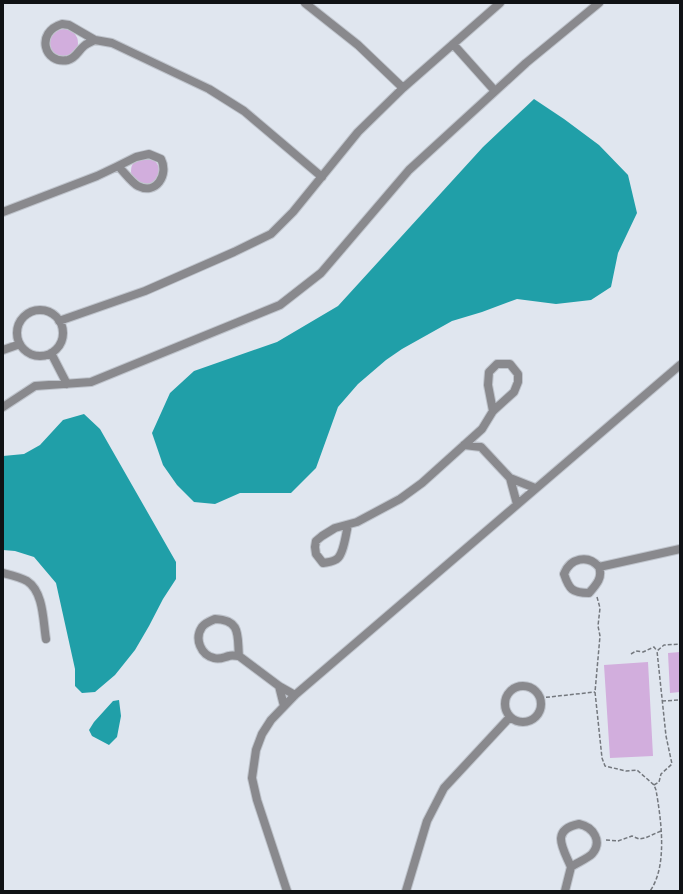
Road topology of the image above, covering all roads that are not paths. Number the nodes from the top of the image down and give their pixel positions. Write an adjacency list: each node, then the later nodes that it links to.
1 (305, 3): 6 (street)
2 (500, 3): 5 (street)
3 (599, 3): 7 (street)
4 (95, 40): 4 (street); 9 (street)
5 (453, 44): 6 (street); 7 (street)
6 (403, 88): 9 (street)
7 (495, 91): 16 (street)
8 (118, 166): 8 (street); 10 (street)
9 (322, 177): 11 (street)
10 (3, 212)
11 (59, 321): 12 (street); 14 (street)
12 (20, 344): 13 (street); 14 (street)
13 (3, 350)
14 (51, 353): 16 (street)
15 (680, 365): 23 (street)
16 (67, 384): 17 (street)
17 (3, 407)
18 (493, 412): 18 (street); 19 (street)
19 (482, 429): 20 (street); 21 (street)
20 (464, 445): 21 (street); 25 (street)
21 (481, 447): 22 (street)
22 (510, 478): 23 (street); 24 (street)
23 (535, 488): 24 (street)
24 (517, 504): 32 (street)
25 (348, 525): 25 (street)
26 (680, 550): 27 (street)
27 (599, 567): 27 (street)
28 (3, 573): 29 (street)
29 (46, 639)
30 (239, 656): 30 (street); 31 (street)
31 (279, 686): 32 (street); 33 (street)
32 (295, 695): 33 (street)
33 (284, 706): 36 (street)
34 (510, 717): 34 (street); 37 (street)
35 (571, 867): 35 (street); 38 (street)
36 (287, 891)
37 (406, 891)
38 (565, 891)

